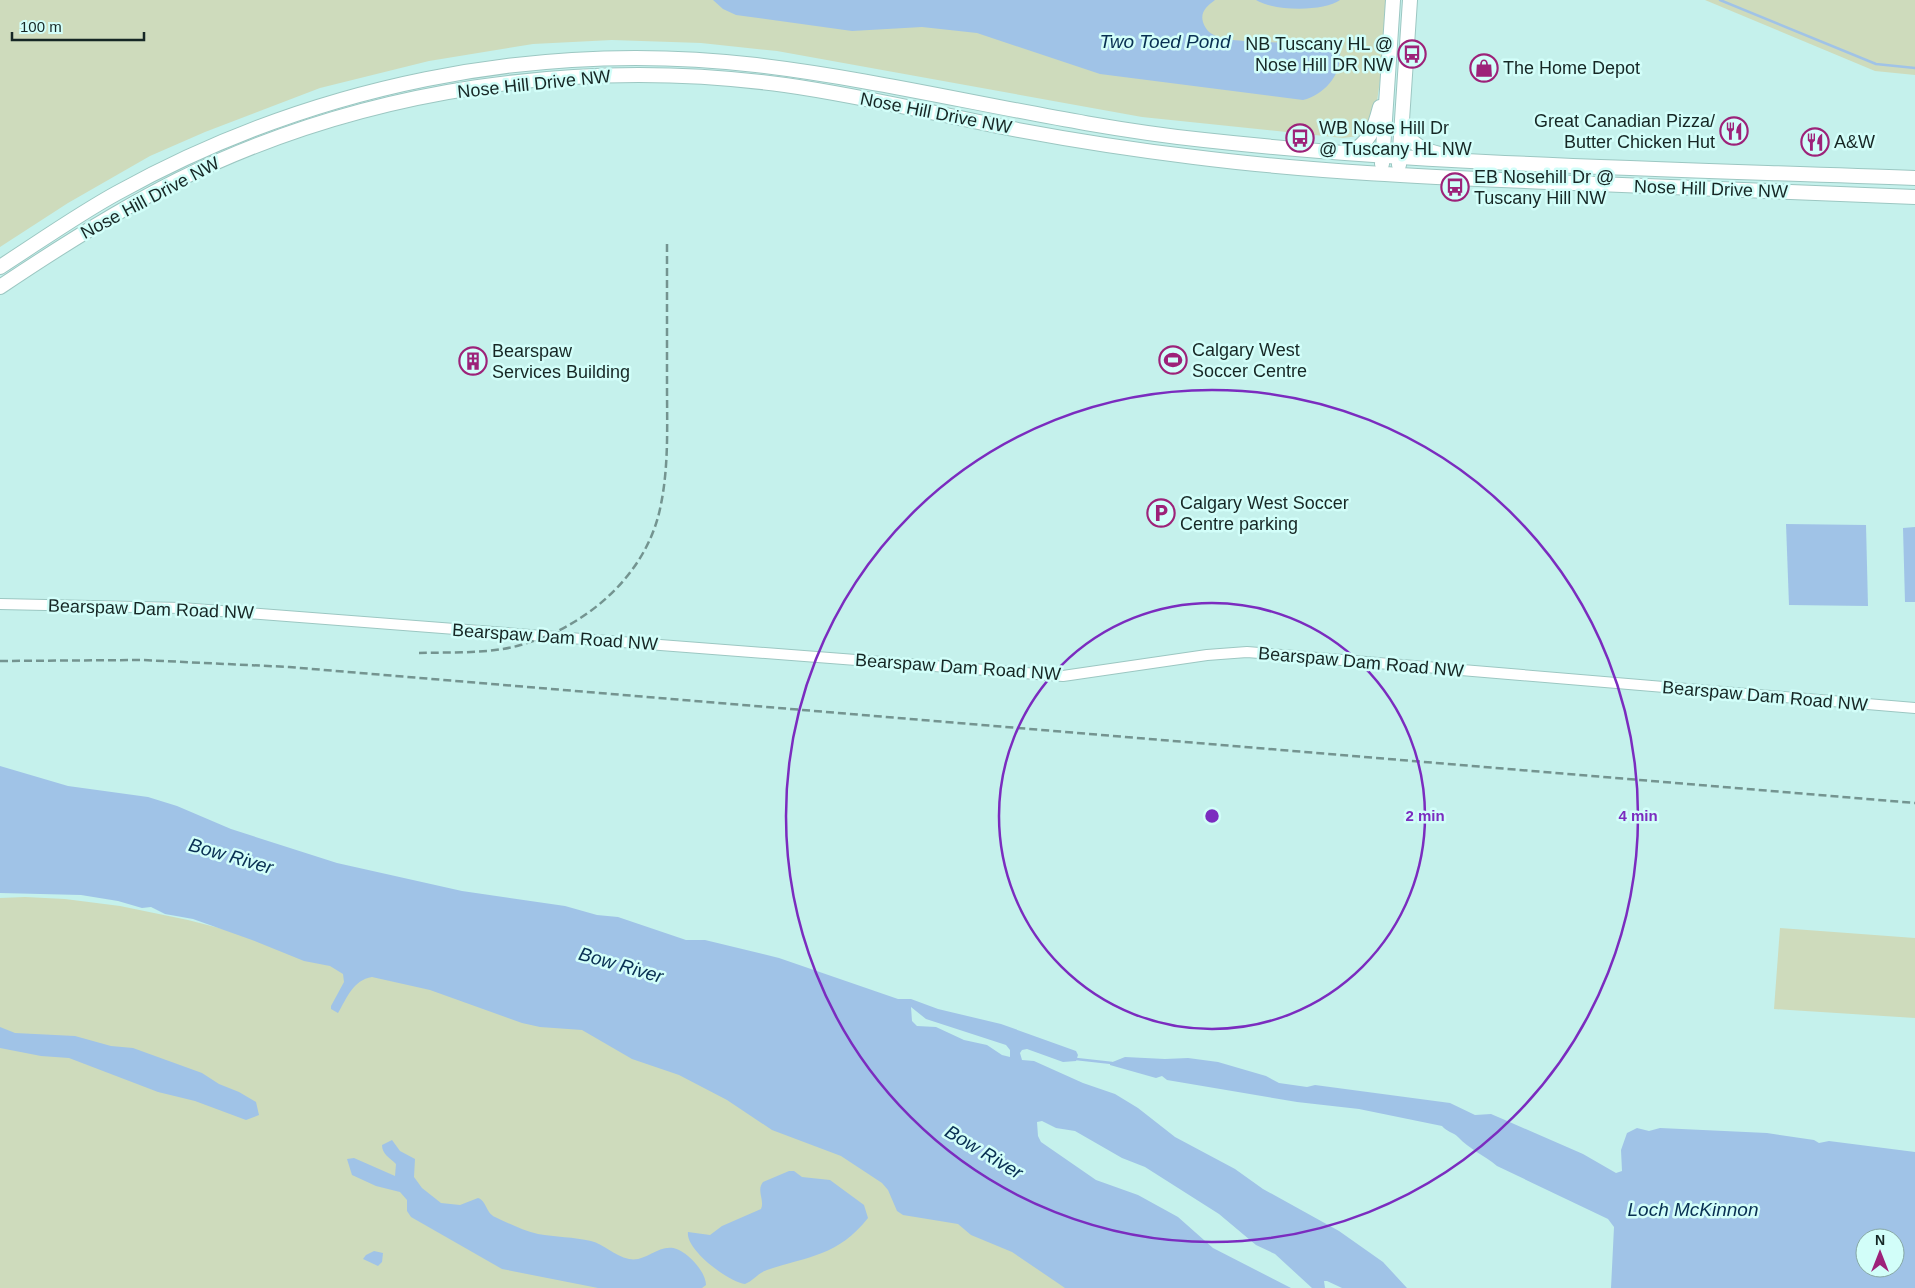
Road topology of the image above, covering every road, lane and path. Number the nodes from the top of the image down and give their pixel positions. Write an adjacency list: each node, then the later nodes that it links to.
1 (1393, 0): 3 (street)
2 (1410, 0): 4 (street)
3 (1387, 78): 5 (street); 6 (street)
4 (1402, 127): 7 (street); 8 (street)
5 (1349, 154): 6 (street, Nose Hill Drive NW); 13 (street, Nose Hill Drive NW)
6 (1382, 156): 7 (street, Nose Hill Drive NW); 9 (street)
7 (1400, 157): 8 (street, Nose Hill Drive NW); 10 (street)
8 (1495, 163): 11 (street, Nose Hill Drive NW)
9 (1381, 174): 10 (street, Nose Hill Drive NW); 14 (street, Nose Hill Drive NW)
10 (1398, 176): 12 (street, Nose Hill Drive NW)
11 (1915, 178)
12 (1915, 197)
13 (0, 267)
14 (0, 286)
15 (0, 604): 16 (street, Bearspaw Dam Road NW)
16 (1915, 708)

